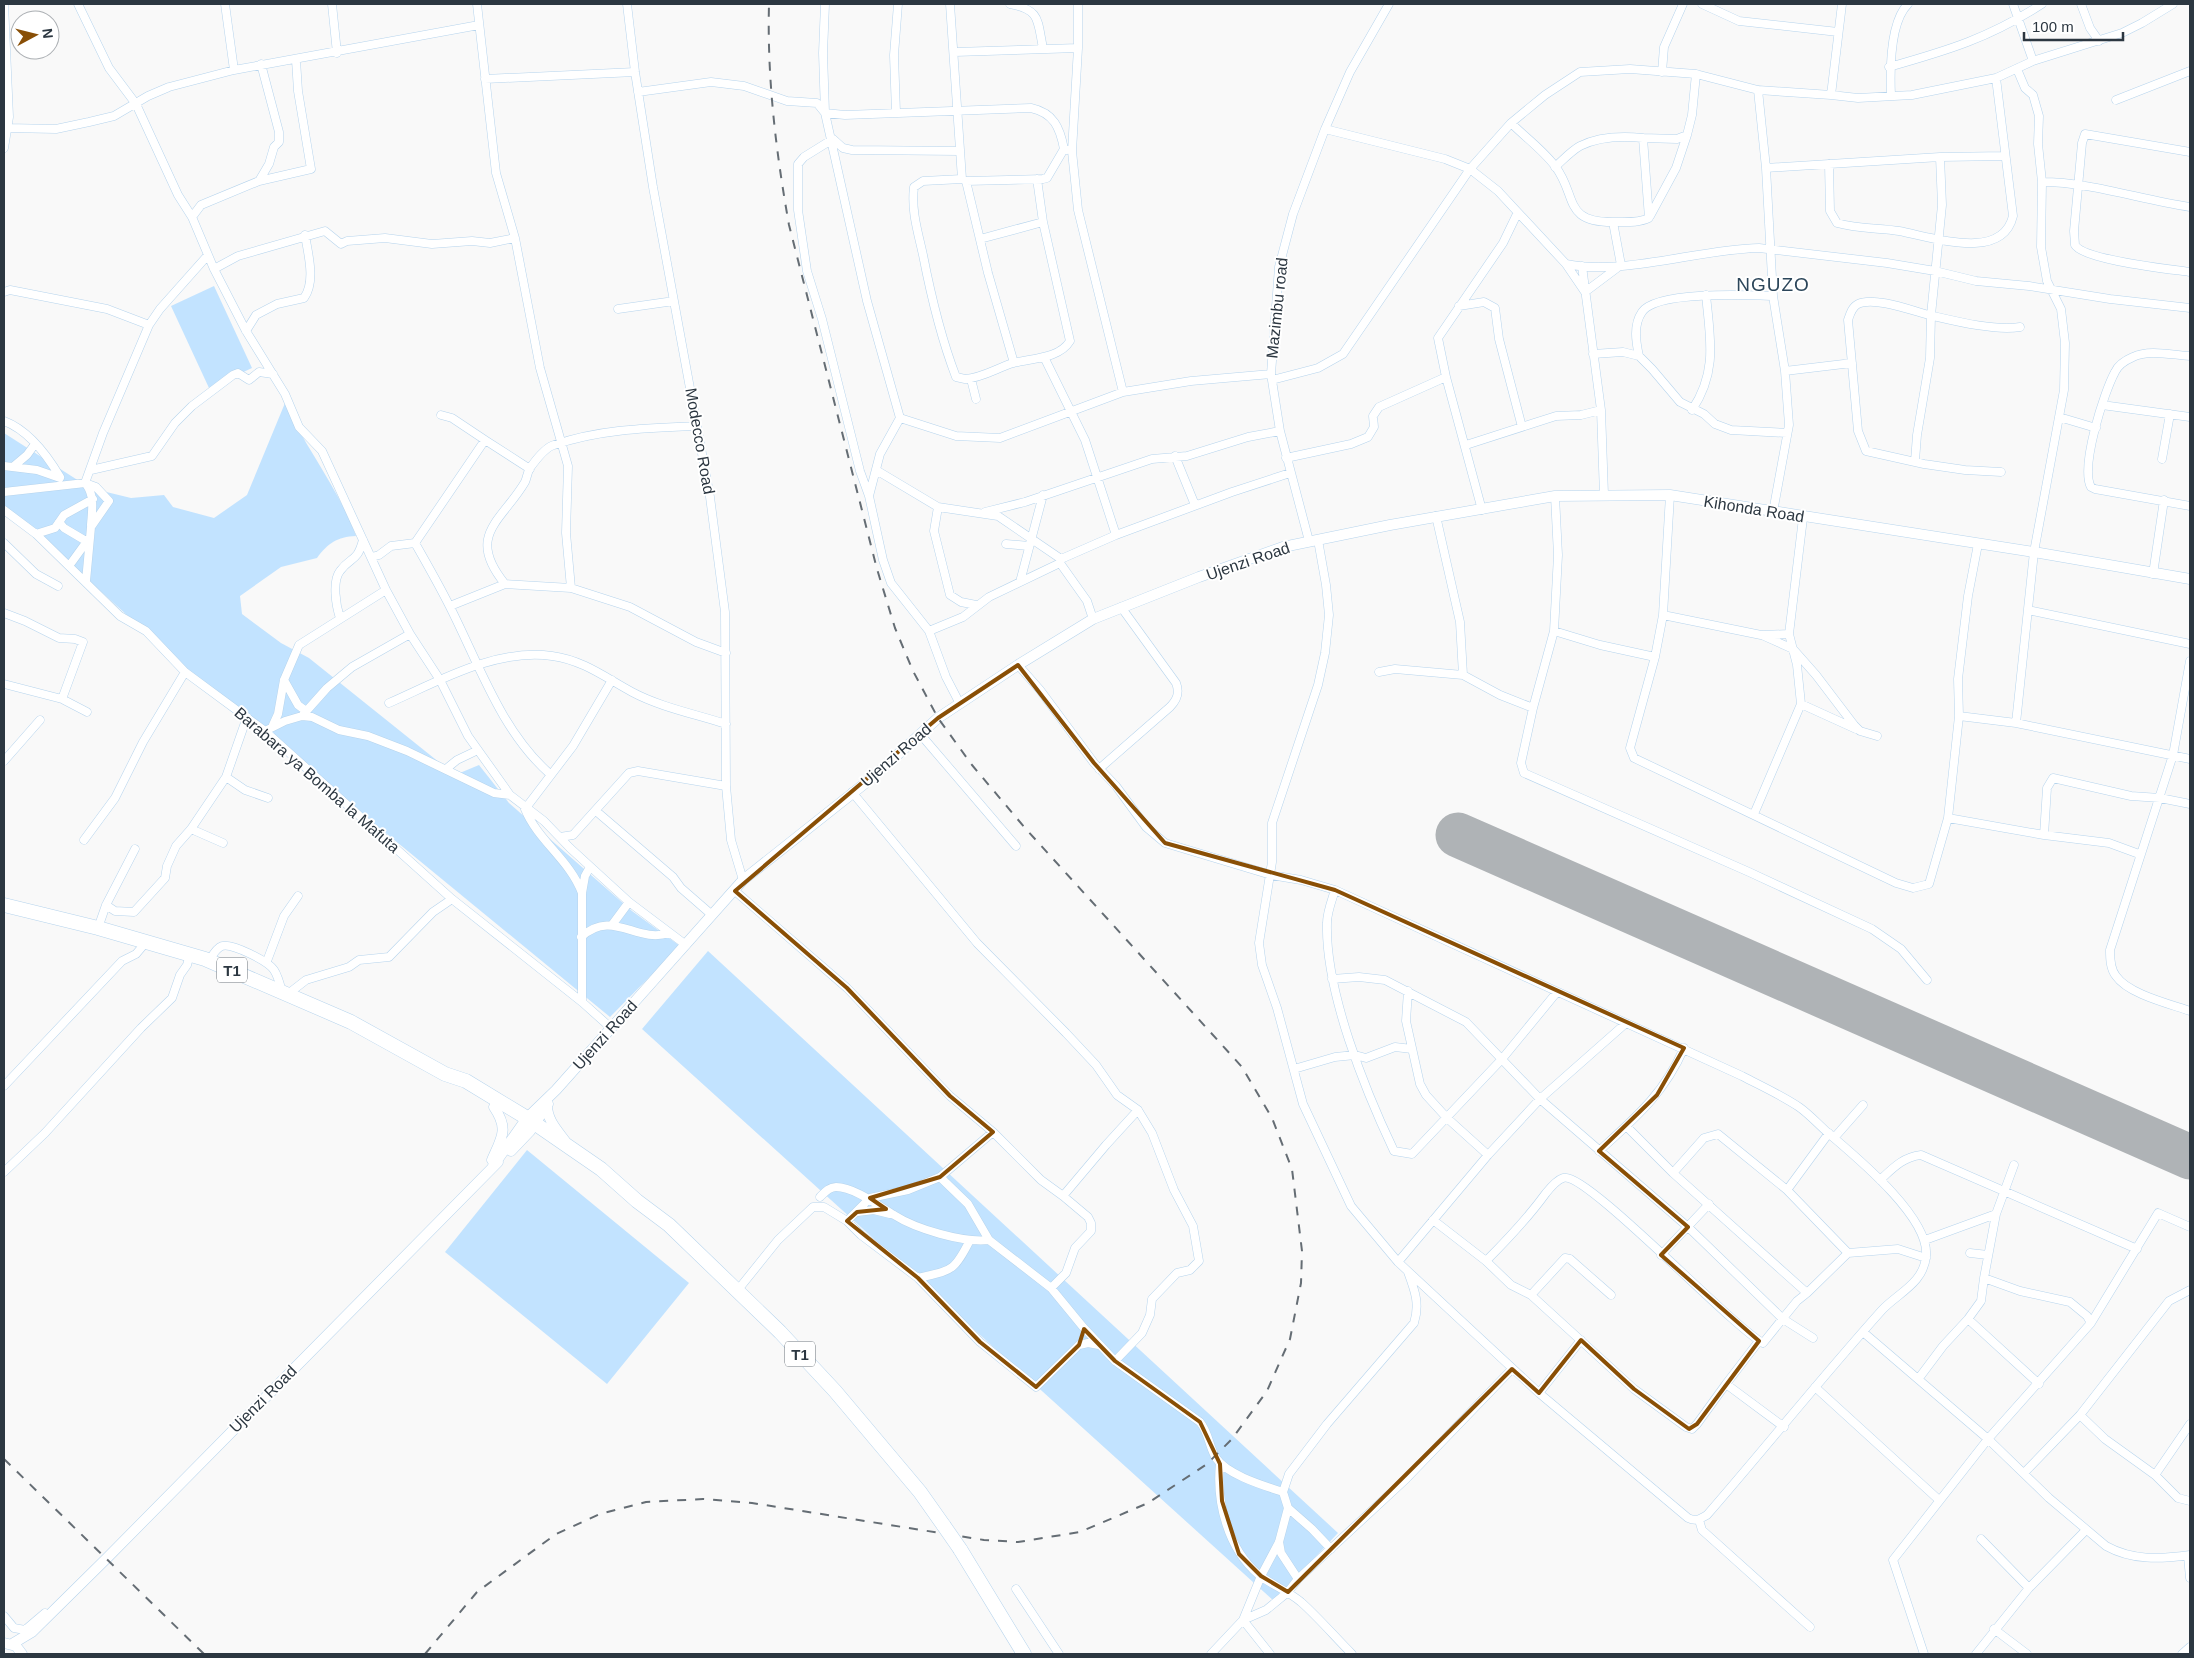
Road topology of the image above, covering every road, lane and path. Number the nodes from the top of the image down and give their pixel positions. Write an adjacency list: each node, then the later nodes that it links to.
1 (4, 4): 54 (street)
2 (78, 4): 46 (street)
3 (225, 4): 34 (street)
4 (332, 4): 28 (street)
5 (477, 4): 22 (street)
6 (626, 4): 36 (street, Modecco Road)
7 (825, 4): 48 (street)
8 (898, 4): 49 (street)
9 (950, 4): 27 (street)
10 (1010, 4): 25 (street)
11 (1078, 4): 26 (street)
12 (1389, 4): 53 (street, Mazimbu road)
13 (1683, 4): 37 (street)
14 (1702, 4): 23 (street)
15 (1842, 4): 23 (street)
16 (1908, 4): 32 (street)
17 (2013, 4): 21 (street)
18 (2042, 4): 21 (street)
19 (2080, 4): 24 (street)
20 (2173, 4): 24 (street)
21 (2018, 20): 30 (street); 32 (street)
22 (479, 25): 28 (street); 40 (street)
23 (1838, 32): 43 (street)
24 (2099, 41): 30 (street)
25 (1043, 48): 26 (street); 27 (street)
26 (1078, 48): 50 (street)
27 (955, 52): 47 (street)
28 (337, 53): 29 (street)
29 (296, 60): 31 (street); 70 (street)
30 (2034, 62): 33 (street)
31 (261, 64): 34 (street); 65 (street)
32 (1889, 68): 44 (street)
33 (2017, 69): 39 (street); 74 (street)
34 (234, 70): 46 (street)
35 (2190, 71): 45 (street)
36 (635, 72): 40 (street); 42 (street, Modecco Road)
37 (1662, 72): 38 (street); 51 (street)
38 (1696, 74): 41 (street); 56 (street)
39 (1996, 78): 44 (street); 63 (street)
40 (484, 79): 83 (street)
41 (1758, 90): 43 (street); 68 (street)
42 (638, 92): 48 (street); 100 (street, Modecco Road)
43 (1831, 96): 44 (street)
44 (1891, 96)
45 (2116, 100)
46 (136, 104): 54 (street); 78 (street)
47 (956, 109): 49 (street); 52 (street); 61 (street)
48 (825, 113): 49 (street); 58 (street)
49 (896, 113)
50 (1073, 120): 52 (street); 55 (street)
51 (1511, 123): 67 (street); 69 (street)
52 (1060, 129): 55 (street); 60 (street)
53 (1325, 129): 69 (street); 117 (street, Mazimbu road)
54 (6, 132): 59 (street)
55 (1072, 135): 60 (street)
56 (1687, 135): 57 (street); 79 (street)
57 (1643, 138): 67 (street); 79 (street)
58 (832, 140): 61 (street); 130 (street); 162 (street)
59 (4, 148)
60 (1068, 150): 71 (street); 120 (street)
61 (960, 152): 73 (street)
62 (2190, 152): 75 (street)
63 (2005, 156): 64 (street); 84 (street)
64 (1940, 157): 66 (street); 84 (street)
65 (269, 164): 70 (street); 72 (street)
66 (1829, 164): 68 (street); 84 (street)
67 (1555, 167): 81 (street)
68 (1766, 168): 86 (street)
69 (1470, 169): 77 (street); 117 (street)
70 (278, 176): 72 (street)
71 (1037, 179): 73 (street); 80 (street)
72 (259, 180): 78 (street)
73 (964, 180): 85 (street); 119 (street)
74 (2042, 182): 75 (street); 94 (street)
75 (2079, 185): 76 (street); 93 (street)
76 (2190, 207)
77 (1517, 214): 88 (street); 101 (street)
78 (192, 217): 87 (street)
79 (1649, 218): 81 (street)
80 (1043, 222): 85 (street); 112 (street)
81 (1613, 222): 89 (street)
82 (305, 235): 83 (street); 91 (street); 108 (street)
83 (515, 238): 138 (street)
84 (1938, 239): 92 (street)
85 (980, 240): 113 (street)
86 (1769, 250): 89 (street); 92 (street); 99 (street)
87 (208, 256): 91 (street); 106 (street)
88 (1566, 264): 90 (street); 96 (street)
89 (1621, 265): 90 (street); 96 (street)
90 (1582, 266): 96 (street)
91 (214, 269): 108 (street)
92 (1935, 271): 94 (street); 105 (street)
93 (2190, 272)
94 (2052, 290): 97 (street); 103 (street)
95 (4, 292): 106 (street)
96 (1585, 292): 109 (street)
97 (2069, 293): 102 (street); 103 (street)
98 (1706, 295): 99 (street); 110 (street); 124 (street)
99 (1772, 296): 115 (street)
100 (674, 301): 104 (street); 132 (street, Modecco Road)
101 (1459, 306): 118 (street); 133 (street)
102 (2190, 308)
103 (2061, 309): 128 (street)
104 (618, 310)
105 (1931, 315): 107 (street); 114 (street); 144 (street)
106 (149, 325): 148 (street)
107 (2020, 327)
108 (246, 331): 116 (street)
109 (1593, 354): 110 (street); 123 (street)
110 (1639, 356): 124 (street)
111 (2190, 356): 122 (street)
112 (1044, 357): 113 (street); 125 (street)
113 (1014, 363): 119 (street)
114 (1852, 363): 115 (street); 144 (street)
115 (1785, 371): 136 (street)
116 (273, 374): 148 (street); 181 (street)
117 (1272, 377): 120 (street); 135 (street, Mazimbu road)
118 (1446, 377): 140 (street); 142 (street)
119 (972, 378): 121 (street)
120 (1123, 392): 125 (street)
121 (976, 399)
122 (2102, 405): 126 (street); 134 (street)
123 (1601, 410): 133 (street); 160 (street)
124 (1692, 410): 136 (street)
125 (1071, 412): 130 (street); 154 (street)
126 (2170, 414): 129 (street); 143 (street)
127 (441, 415): 137 (street)
128 (2059, 417): 134 (street); 188 (street)
129 (2190, 417)
130 (900, 418): 149 (street)
131 (5, 422): 139 (street)
132 (697, 426): 138 (street); 215 (street, Modecco Road)
133 (1522, 426): 140 (street)
134 (2096, 428): 165 (street)
135 (1280, 431): 141 (street); 142 (street, Mazimbu road)
136 (1787, 433): 171 (street)
137 (485, 440): 147 (street); 184 (street)
138 (560, 443): 147 (street); 198 (street)
139 (35, 444): 146 (street); 153 (street)
140 (1466, 445): 170 (street)
141 (1176, 456): 154 (street); 166 (street)
142 (1286, 458): 151 (street, Mazimbu road)
143 (2162, 459)
144 (1915, 462): 150 (street)
145 (4, 466): 146 (street)
146 (14, 466): 152 (street)
147 (530, 469): 196 (street)
148 (91, 470): 155 (street)
149 (876, 470): 162 (street); 168 (street)
150 (2001, 472)
151 (1290, 473): 166 (street); 182 (street, Mazimbu road)
152 (48, 474): 153 (street); 157 (street)
153 (60, 477): 156 (street)
154 (1097, 478): 159 (street); 178 (street)
155 (85, 483): 156 (street); 164 (street); 176 (street)
156 (76, 485): 157 (street)
157 (46, 488): 158 (street)
158 (4, 492)
159 (1043, 495): 172 (street); 179 (street)
160 (1604, 495): 161 (street, Kihonda Road); 163 (street, Kihonda Road)
161 (1670, 495): 171 (street, Kihonda Road); 205 (street)
162 (869, 496): 209 (street)
163 (1556, 496): 170 (street, Kihonda Road); 208 (street)
164 (93, 499): 175 (street); 176 (street)
165 (2164, 500): 167 (street); 192 (street)
166 (1195, 505): 178 (street)
167 (2190, 506)
168 (938, 507): 172 (street); 200 (street)
169 (4, 510): 177 (street, Barabara ya Bomba la Mafuta)
170 (1482, 510): 173 (street, Kihonda Road)
171 (1773, 512): 174 (street, Kihonda Road)
172 (978, 514): 179 (street)
173 (1436, 516): 182 (street, Kihonda Road); 222 (street)
174 (1802, 518): 186 (street, Kihonda Road); 211 (street)
175 (59, 522): 177 (street); 180 (street)
176 (91, 527): 180 (street)
177 (36, 534): 191 (street, Barabara ya Bomba la Mafuta)
178 (1116, 535): 190 (street)
179 (1030, 537): 187 (street); 190 (street)
180 (88, 539): 191 (street); 194 (street)
181 (363, 540): 189 (street); 206 (street)
182 (1313, 540): 202 (street, Ujenzi Road); 273 (street, Mazimbu road)
183 (4, 543): 197 (street)
184 (415, 543): 189 (street); 201 (street)
185 (1006, 544): 187 (street)
186 (1978, 544): 188 (street, Kihonda Road); 234 (street)
187 (1030, 546): 195 (street)
188 (2034, 552): 192 (street, Kihonda Road); 203 (street)
189 (372, 558): 199 (street)
190 (1060, 561): 195 (street); 207 (street)
191 (69, 566): 194 (street, Barabara ya Bomba la Mafuta)
192 (2154, 574): 193 (street, Kihonda Road)
193 (2190, 580)
194 (86, 581): 220 (street, Barabara ya Bomba la Mafuta)
195 (1020, 582): 200 (street)
196 (505, 584): 198 (street); 201 (street)
197 (58, 586)
198 (571, 588): 215 (street)
199 (386, 590): 206 (street); 210 (street)
200 (976, 605): 209 (street)
201 (450, 606): 218 (street)
202 (1121, 607): 207 (street, Ujenzi Road); 249 (street)
203 (2028, 610): 213 (street); 237 (street)
204 (4, 613): 227 (street)
205 (1663, 615): 212 (street); 216 (street)
206 (340, 618): 223 (street)
207 (1094, 619): 219 (street, Ujenzi Road)
208 (1554, 631): 216 (street); 231 (street)
209 (930, 632): 229 (street)
210 (410, 634): 224 (street); 233 (street)
211 (1789, 634): 212 (street); 214 (street)
212 (1761, 635): 214 (street)
213 (2190, 644)
214 (1793, 649): 230 (street); 240 (street)
215 (726, 653): 238 (street, Modecco Road)
216 (1655, 657): 260 (street)
217 (2190, 660): 245 (street)
218 (478, 665): 224 (street); 225 (street); 250 (street)
219 (1018, 665): 229 (street, Ujenzi Road); 249 (street)
220 (185, 672): 235 (street, Barabara ya Bomba la Mafuta); 266 (street)
221 (1379, 672): 222 (street)
222 (1463, 675): 231 (street)
223 (284, 680): 233 (street); 239 (street)
224 (440, 680): 228 (street); 244 (street)
225 (612, 680): 238 (street); 250 (street)
226 (4, 684): 227 (street)
227 (62, 699): 232 (street)
228 (389, 703)
229 (960, 704): 242 (street, Ujenzi Road)
230 (1800, 704): 240 (street); 260 (street)
231 (1533, 708): 294 (street)
232 (88, 712)
233 (304, 714): 239 (street); 248 (street)
234 (1959, 716): 237 (street); 261 (street)
235 (247, 717): 241 (street, Barabara ya Bomba la Mafuta); 251 (street)
236 (40, 720): 247 (street)
237 (2016, 723): 245 (street)
238 (726, 724): 252 (street, Modecco Road)
239 (272, 725): 241 (street)
240 (1860, 730): 243 (street)
241 (265, 731): 279 (street, Barabara ya Bomba la Mafuta)
242 (921, 734): 253 (street, Ujenzi Road); 268 (street)
243 (1877, 736)
244 (478, 750): 248 (street); 254 (street)
245 (2173, 755): 246 (street); 256 (street)
246 (2190, 759)
247 (4, 761)
248 (446, 769): 254 (street)
249 (1099, 769): 273 (street)
250 (550, 774): 258 (street)
251 (226, 777): 255 (street); 262 (street)
252 (726, 786): 259 (street); 274 (street, Modecco Road)
253 (852, 792): 274 (street, Ujenzi Road); 316 (street)
254 (510, 795): 258 (street)
255 (268, 798)
256 (2160, 798): 257 (street); 264 (street); 271 (street)
257 (2190, 804)
258 (525, 809): 265 (street); 277 (street)
259 (596, 811): 263 (street); 283 (street)
260 (1754, 814): 261 (street)
261 (1948, 818): 264 (street)
262 (191, 829): 267 (street); 282 (street)
263 (573, 835): 265 (street); 269 (street)
264 (2044, 835): 271 (street)
265 (560, 837): 269 (street)
266 (84, 840)
267 (223, 843)
268 (1016, 846)
269 (570, 848): 272 (street)
270 (135, 849): 282 (street)
271 (2140, 854): 299 (street)
272 (590, 867): 277 (street); 280 (street)
273 (1270, 875): 275 (street); 307 (street, Mazimbu road)
274 (743, 880): 276 (street, Ujenzi Road)
275 (1335, 890): 293 (street); 296 (street)
276 (735, 891): 283 (street, Ujenzi Road); 320 (street)
277 (582, 893): 287 (street)
278 (298, 896): 292 (street)
279 (452, 899): 297 (street); 298 (street, Barabara ya Bomba la Mafuta)
280 (629, 902): 284 (street); 286 (street)
281 (4, 905): 285 (highway, T1)
282 (106, 905): 285 (street)
283 (712, 915): 289 (street, Ujenzi Road)
284 (612, 925): 286 (street); 287 (street)
285 (98, 928): 288 (highway, T1)
286 (670, 933): 289 (street)
287 (581, 937): 298 (street)
288 (147, 941): 290 (highway, T1); 310 (street)
289 (686, 945): 301 (street, Ujenzi Road)
290 (190, 954): 291 (highway, T1); 326 (street)
291 (209, 961): 292 (street); 297 (highway, T1)
292 (266, 961): 297 (street)
293 (1332, 979): 295 (street); 304 (street)
294 (1927, 980)
295 (1408, 991): 302 (street); 306 (street)
296 (1558, 992): 300 (street); 306 (street)
297 (285, 993): 308 (highway, T1)
298 (582, 1002): 301 (street, Barabara ya Bomba la Mafuta)
299 (2190, 1011)
300 (1625, 1024): 303 (street); 312 (street)
301 (611, 1028): 311 (street, Ujenzi Road)
302 (1412, 1048): 305 (street); 317 (street)
303 (1684, 1048): 319 (street); 321 (street)
304 (1355, 1055): 305 (street); 307 (street); 309 (street)
305 (1374, 1056): 309 (street)
306 (1502, 1060): 312 (street); 317 (street)
307 (1294, 1069): 355 (street, Mazimbu road)
308 (445, 1074): 315 (highway, T1); 318 (highway, T1)
309 (1362, 1074): 317 (street)
310 (4, 1086)
311 (556, 1090): 313 (street, Ujenzi Road); 318 (street, Ujenzi Road)
312 (1540, 1099): 323 (street); 324 (street)
313 (547, 1105): 318 (street, Ujenzi Road); 322 (street)
314 (1863, 1105): 321 (street)
315 (494, 1107): 318 (highway, T1); 329 (street)
316 (1138, 1110): 333 (street); 375 (street)
317 (1447, 1118): 324 (street)
318 (528, 1125): 322 (highway, T1); 329 (street, Ujenzi Road); 336 (highway, T1)
319 (1626, 1126): 323 (street); 327 (street)
320 (992, 1132): 328 (street); 333 (street)
321 (1831, 1136): 330 (street); 331 (street)
322 (569, 1146): 336 (highway, T1)
323 (1598, 1151): 343 (street)
324 (1488, 1155): 341 (street)
325 (2014, 1165): 332 (street)
326 (5, 1169)
327 (1674, 1173): 331 (street); 337 (street)
328 (940, 1177): 335 (street); 346 (street)
329 (480, 1178): 402 (street, Ujenzi Road)
330 (1880, 1180): 332 (street); 347 (street)
331 (1787, 1190): 349 (street)
332 (2003, 1191): 340 (street); 348 (street)
333 (1063, 1196): 359 (street)
334 (820, 1197): 335 (street)
335 (870, 1198): 338 (street); 339 (street)
336 (637, 1201): 361 (highway, T1)
337 (1709, 1204): 343 (street); 362 (street)
338 (857, 1212): 339 (street); 342 (street)
339 (893, 1214): 345 (street)
340 (1996, 1214): 347 (street); 352 (street)
341 (1434, 1220): 354 (street); 355 (street)
342 (848, 1221): 357 (street); 361 (street)
343 (1688, 1227): 351 (street); 365 (street)
344 (2190, 1227): 348 (street)
345 (970, 1240): 346 (street); 357 (street)
346 (989, 1240): 359 (street)
347 (1925, 1240): 353 (street)
348 (2137, 1249): 367 (street)
349 (1848, 1253): 353 (street); 362 (street)
350 (1970, 1253): 352 (street)
351 (1661, 1255): 354 (street); 372 (street)
352 (1988, 1255): 358 (street)
353 (1926, 1258): 369 (street)
354 (1486, 1261): 363 (street)
355 (1398, 1262): 356 (street, Mazimbu road)
356 (1407, 1271): 376 (street, Mazimbu road); 389 (street)
357 (918, 1278): 373 (street)
358 (1984, 1278): 366 (street); 367 (street)
359 (1051, 1288): 368 (street)
360 (2190, 1290): 382 (street)
361 (737, 1291): 414 (highway, T1, bridge)
362 (1807, 1293): 365 (street)
363 (1532, 1295): 364 (street); 371 (street)
364 (1610, 1295)
365 (1783, 1319): 370 (street); 372 (street)
366 (1968, 1319): 377 (street); 379 (street)
367 (2092, 1323): 379 (street)
368 (1083, 1327): 373 (street); 374 (street)
369 (1863, 1332): 377 (street); 380 (street)
370 (1813, 1338)
371 (1581, 1340): 378 (street); 381 (street)
372 (1759, 1341): 378 (street)
373 (1079, 1345): 374 (street)
374 (1100, 1346): 375 (street)
375 (1115, 1361): 386 (street)
376 (1512, 1369): 381 (street, Mazimbu road); 397 (street)
377 (1918, 1378): 385 (street)
378 (1726, 1384): 384 (street)
379 (2039, 1384): 385 (street)
380 (1814, 1387): 384 (street); 390 (street)
381 (1539, 1392): 393 (street, Mazimbu road)
382 (2080, 1415): 387 (street); 388 (street)
383 (2190, 1424): 388 (street)
384 (1784, 1427): 393 (street)
385 (1988, 1439): 387 (street); 390 (street)
386 (1220, 1464): 389 (street); 399 (street)
387 (2024, 1473): 394 (street)
388 (2155, 1474): 391 (street)
389 (1283, 1492): 392 (street)
390 (1939, 1500): 419 (street)
391 (2190, 1501)
392 (1288, 1508): 396 (street); 397 (street)
393 (1699, 1520): 408 (street)
394 (2086, 1530): 398 (street); 403 (street)
395 (1981, 1539): 403 (street)
396 (1279, 1542): 399 (street); 401 (street)
397 (1331, 1549): 401 (street)
398 (2189, 1556): 400 (street)
399 (1261, 1576): 405 (street); 407 (street)
400 (2190, 1578)
401 (1298, 1579): 405 (street)
402 (81, 1584): 406 (street); 410 (street, Ujenzi Road)
403 (2029, 1588): 409 (street)
404 (1016, 1589): 415 (street)
405 (1288, 1592): 407 (street); 418 (street)
406 (4, 1616)
407 (1243, 1620): 416 (street); 417 (street)
408 (1810, 1627)
409 (1994, 1629): 420 (street); 421 (street)
410 (32, 1632): 411 (street); 413 (street)
411 (6, 1643): 413 (street)
412 (2190, 1647): 422 (street)
413 (21, 1653)
414 (1024, 1654)
415 (1059, 1654)
416 (1211, 1654)
417 (1270, 1654)
418 (1352, 1654)
419 (1924, 1654)
420 (1976, 1654)
421 (2027, 1654)
422 (2182, 1654)

